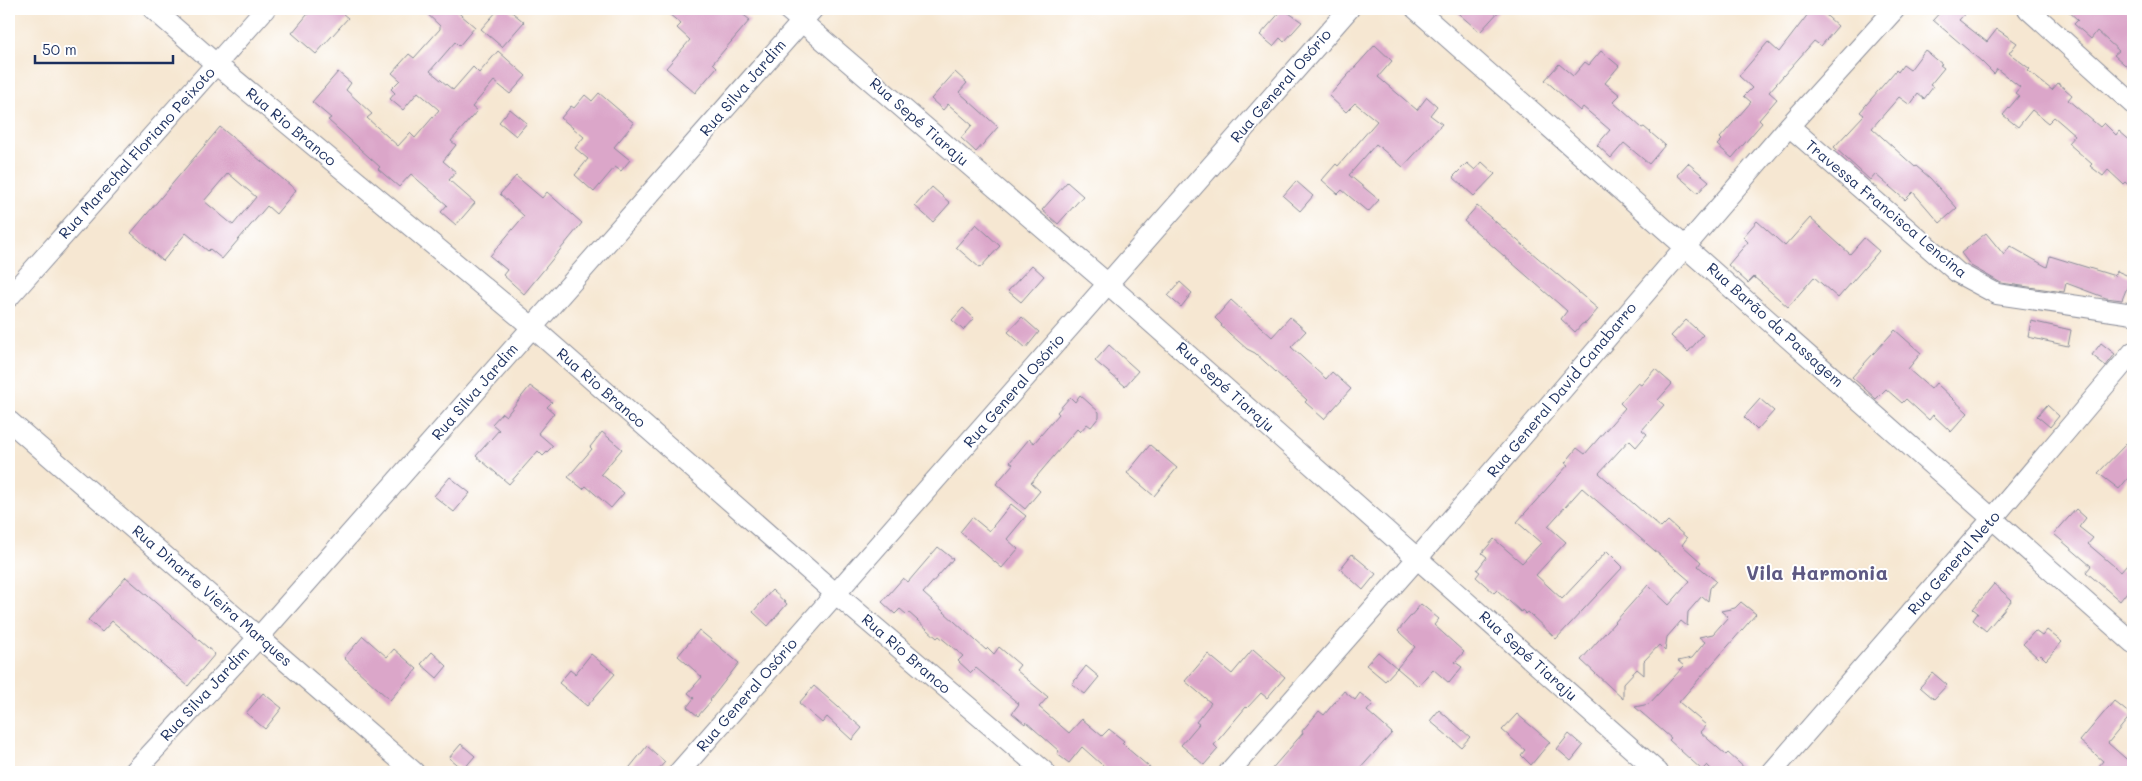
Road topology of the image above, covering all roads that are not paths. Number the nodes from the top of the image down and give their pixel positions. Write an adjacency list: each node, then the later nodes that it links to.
1 (153, 9): 8 (street, Rua Rio Branco)
2 (265, 9): 8 (street, Rua Marechal Floriano Peixoto)
3 (1349, 9): 12 (street, Rua General Osório)
4 (1416, 9): 11 (street, Rua Barão da Passagem)
5 (1895, 9): 10 (street, Rua General David Canabarro)
6 (2028, 9): 9 (street)
7 (800, 13): 12 (street, Rua Sepé Tiaraju); 15 (street, Rua Silva Jardim)
8 (217, 65): 13 (street, Rua Marechal Floriano Peixoto); 15 (street, Rua Rio Branco)
9 (2133, 104)
10 (1789, 126): 11 (street, Rua General David Canabarro); 14 (street, Travessa Francisca Lencina)
11 (1685, 245): 18 (street, Rua Barão da Passagem); 19 (street, Rua General David Canabarro)
12 (1108, 284): 19 (street, Rua Sepé Tiaraju); 20 (street, Rua General Osório)
13 (9, 297)
14 (2133, 314)
15 (532, 327): 20 (street, Rua Rio Branco); 21 (street, Rua Silva Jardim)
16 (2133, 352): 18 (street, Rua General Neto)
17 (9, 421): 21 (street, Rua Dinarte Vieira Marques)
18 (1992, 519): 22 (street, Rua Barão da Passagem); 29 (street, Rua General Neto)
19 (1418, 558): 27 (street, Rua General David Canabarro); 28 (street, Rua Sepé Tiaraju)
20 (836, 594): 25 (street, Rua General Osório); 26 (street, Rua Rio Branco)
21 (259, 637): 23 (street, Rua Silva Jardim); 24 (street, Rua Dinarte Vieira Marques)
22 (2133, 643)
23 (134, 772)
24 (414, 772)
25 (679, 772)
26 (1045, 772)
27 (1229, 772)
28 (1658, 772)
29 (1772, 772)

